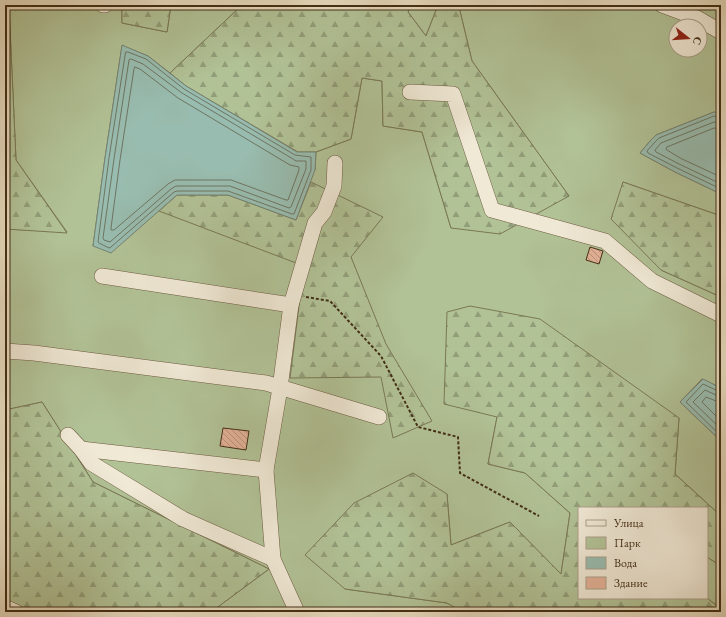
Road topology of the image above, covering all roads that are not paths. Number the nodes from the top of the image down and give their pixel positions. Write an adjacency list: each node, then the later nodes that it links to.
1 (662, 5): 2 (street)
2 (721, 32)
3 (410, 92): 7 (street)
4 (335, 163): 6 (street)
5 (102, 276): 6 (street)
6 (292, 300): 9 (street)
7 (721, 315)
8 (5, 351): 9 (street)
9 (280, 388): 10 (street); 13 (street)
10 (379, 417)
11 (68, 435): 12 (street)
12 (81, 449): 13 (street); 14 (street)
13 (266, 470): 14 (street)
14 (273, 559): 17 (street)
15 (5, 607): 16 (street)
16 (16, 612)
17 (297, 612)

